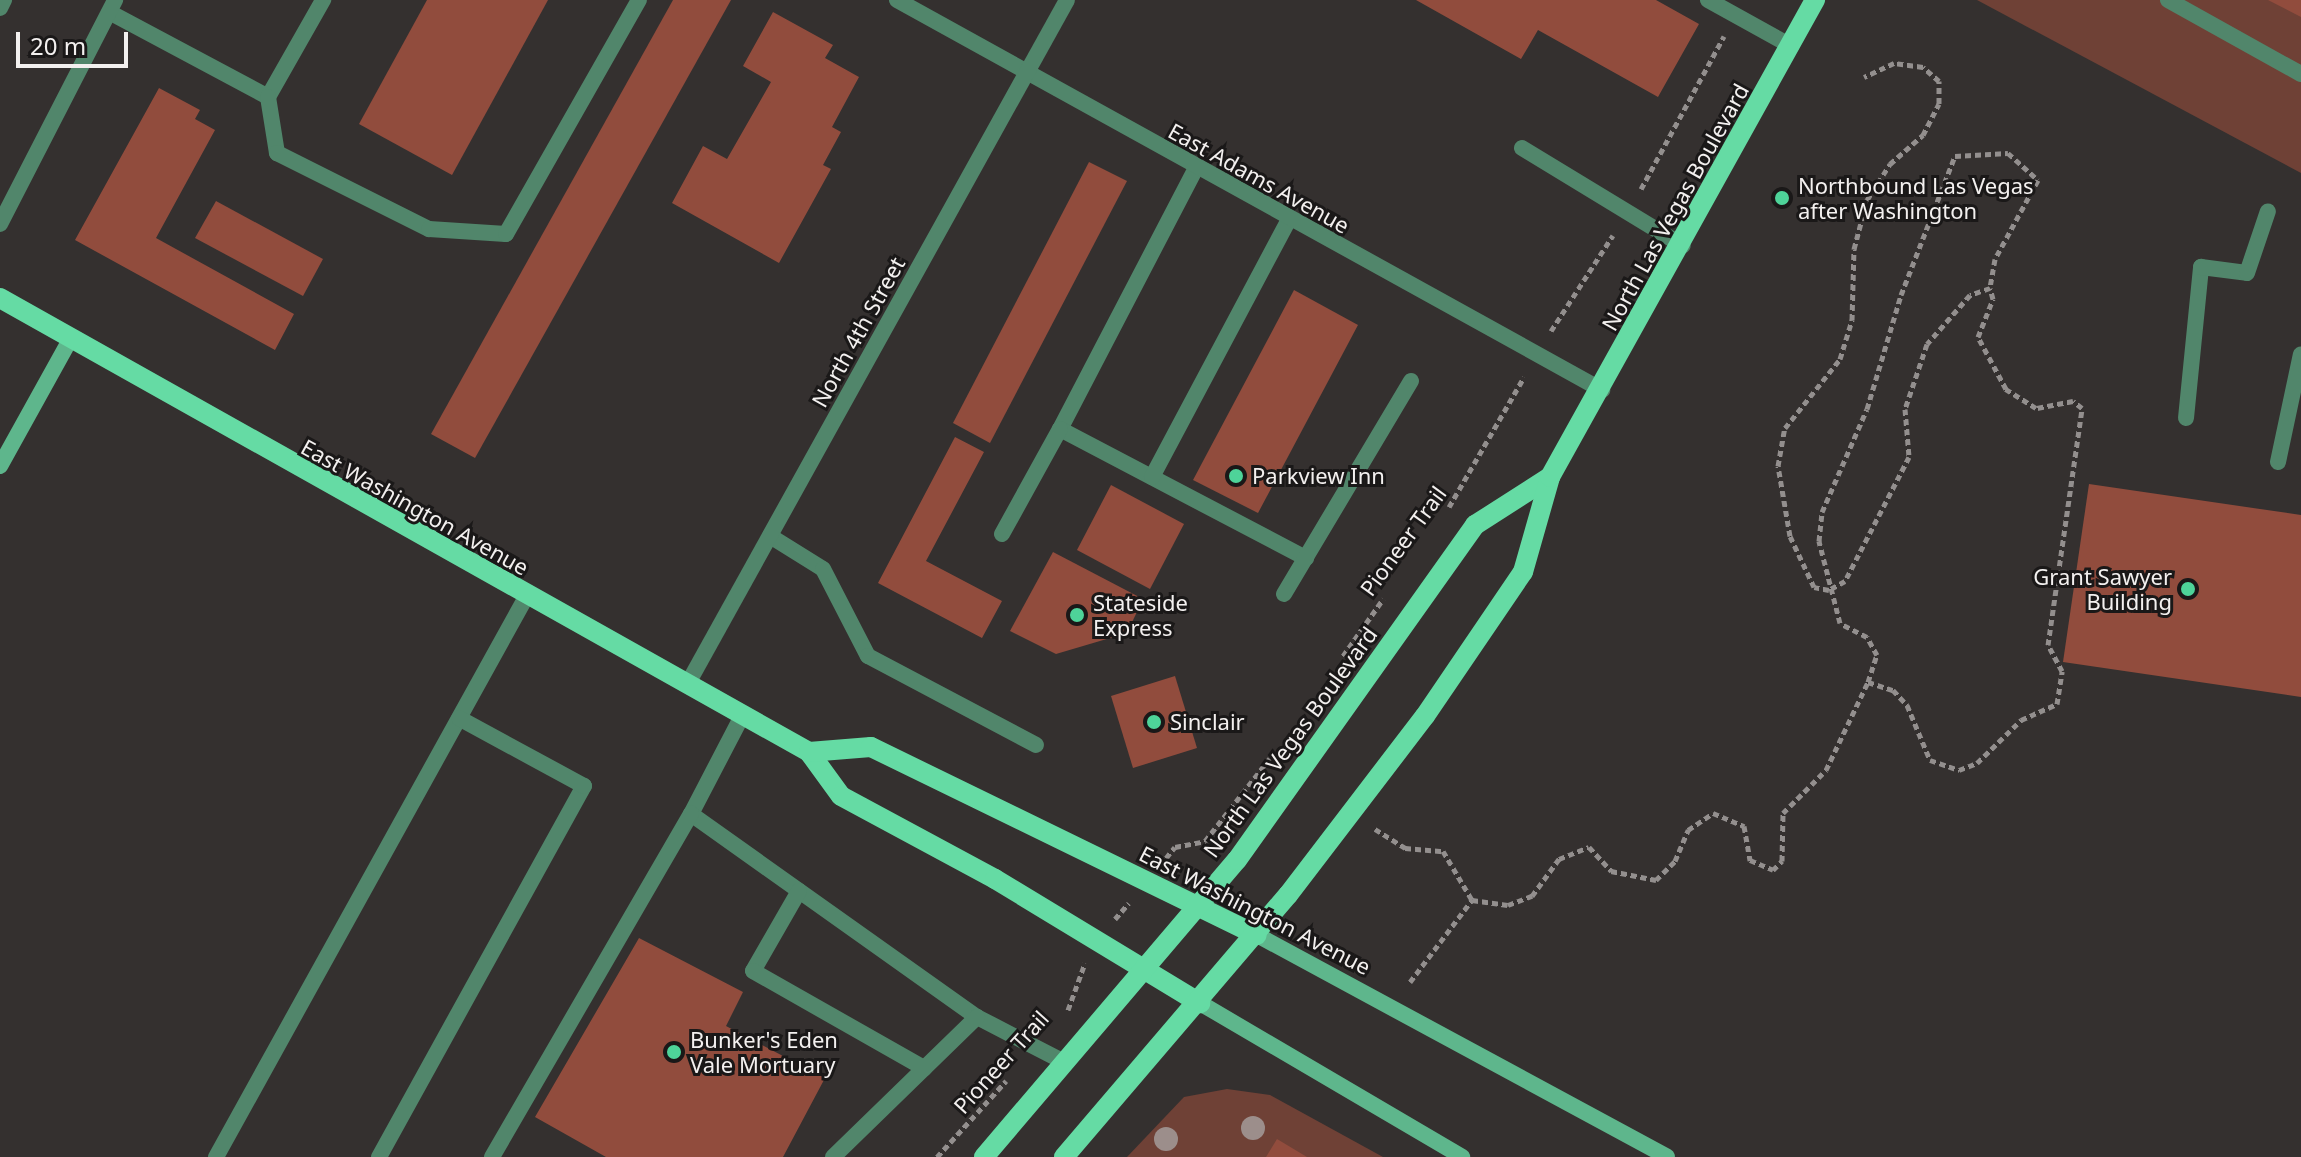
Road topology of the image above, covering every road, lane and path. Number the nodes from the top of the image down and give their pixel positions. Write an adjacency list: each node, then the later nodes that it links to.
1 (4, 0): 10 (street)
2 (323, 0): 16 (street)
3 (639, 0): 16 (street)
4 (897, 0): 14 (street, East Adams Avenue)
5 (1067, 0): 14 (street, North 4th Street)
6 (1708, 0): 11 (street)
7 (1815, 0): 12 (main road, North Las Vegas Boulevard)
8 (2168, 0): 13 (street)
9 (113, 6): 16 (street); 22 (street)
10 (0, 8)
11 (1735, 15): 12 (street); 20 (path, Pioneer Trail)
12 (1791, 46): 23 (main road, North Las Vegas Boulevard)
13 (2301, 74)
14 (1026, 76): 18 (street, East Adams Avenue); 39 (street, North 4th Street)
15 (1864, 77): 41 (path)
16 (268, 97)
17 (1522, 148): 20 (street)
18 (1196, 168): 21 (street, East Adams Avenue); 32 (street)
19 (2268, 211): 31 (street)
20 (1628, 212): 23 (street); 28 (path, Pioneer Trail)
21 (1289, 219): 28 (street, East Adams Avenue); 35 (street)
22 (0, 224)
23 (1683, 246): 30 (main road, North Las Vegas Boulevard)
24 (1990, 288): 41 (path); 41 (path); 46 (path)
25 (0, 298): 26 (main road, East Washington Avenue)
26 (71, 338): 34 (main road); 44 (main road, East Washington Avenue)
27 (2301, 354): 33 (street)
28 (1539, 356): 30 (street, East Adams Avenue); 37 (path, Pioneer Trail)
29 (1411, 381): 40 (street)
30 (1602, 390): 36 (main road, North Las Vegas Boulevard)
31 (2186, 418)
32 (1060, 429): 35 (street); 38 (street)
33 (2278, 462)
34 (0, 466)
35 (1152, 477): 40 (street)
36 (1550, 477): 58 (main road, North Las Vegas Boulevard); 59 (main road, North Las Vegas Boulevard)
37 (1442, 519)
38 (1002, 534)
39 (770, 536): 47 (street, North 4th Street); 50 (street)
40 (1306, 558): 42 (street)
41 (1829, 590): 46 (path)
42 (1284, 594)
43 (1386, 596): 45 (path, Pioneer Trail)
44 (526, 597): 47 (main road, East Washington Avenue); 49 (street)
45 (1341, 659)
46 (1868, 682): 57 (path)
47 (687, 685): 48 (main road, East Washington Avenue)
48 (742, 716): 52 (main road, East Washington Avenue); 53 (street)
49 (459, 718): 68 (street); 69 (street)
50 (1036, 745)
51 (1280, 745): 55 (path, Pioneer Trail)
52 (809, 752): 55 (main road, East Washington Avenue); 60 (main road, East Washington Avenue)
53 (691, 814): 56 (street); 70 (street)
54 (1371, 826): 57 (path)
55 (1148, 882): 58 (main road, East Washington Avenue); 60 (path, Pioneer Trail)
56 (799, 891): 64 (street); 67 (street)
57 (1472, 900): 62 (path)
58 (1198, 906): 59 (main road, East Washington Avenue); 61 (main road, North Las Vegas Boulevard)
59 (1257, 935): 63 (main road, North Las Vegas Boulevard); 76 (main road, East Washington Avenue)
60 (1097, 939): 61 (main road, East Washington Avenue); 65 (path, Pioneer Trail)
61 (1145, 969): 63 (main road, East Washington Avenue); 66 (main road, North Las Vegas Boulevard)
62 (1410, 982)
63 (1200, 1003): 74 (main road, North Las Vegas Boulevard); 75 (main road, East Washington Avenue)
64 (977, 1017): 65 (street); 67 (street)
65 (1038, 1046): 66 (street); 72 (path, Pioneer Trail)
66 (1066, 1063): 73 (main road, North Las Vegas Boulevard)
67 (924, 1068): 71 (street)
68 (216, 1157)
69 (379, 1157)
70 (492, 1157)
71 (833, 1157)
72 (937, 1157)
73 (984, 1157)
74 (1064, 1157)
75 (1462, 1157)
76 (1667, 1157)

